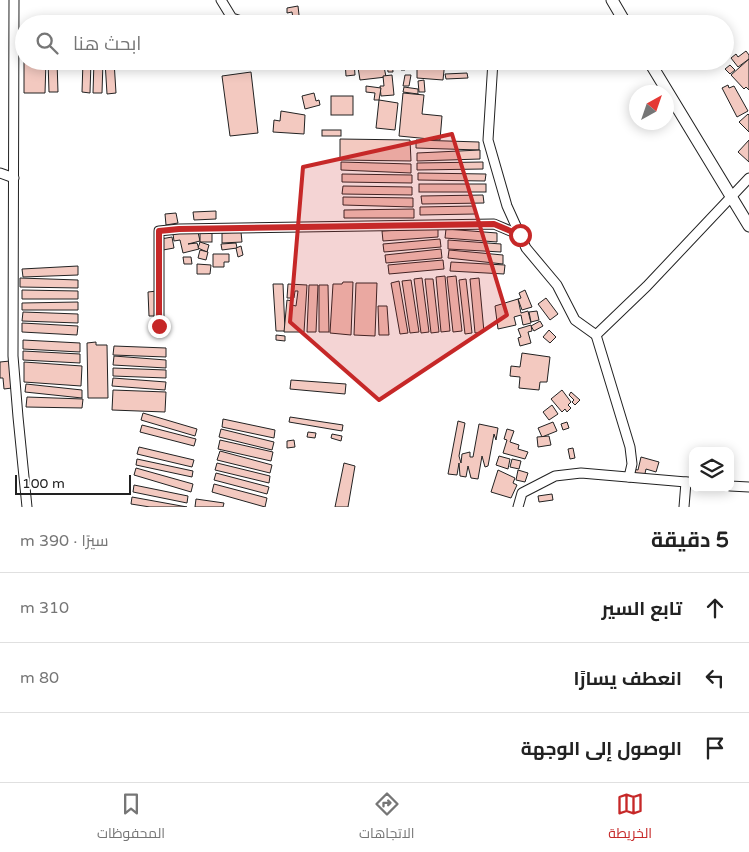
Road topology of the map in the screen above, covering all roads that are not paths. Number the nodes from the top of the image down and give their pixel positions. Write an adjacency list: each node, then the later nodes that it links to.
1 (14, 0): 9 (street)
2 (222, 0): 4 (street)
3 (612, 0): 5 (main road)
4 (230, 15)
5 (621, 15)
6 (492, 70): 13 (street)
7 (654, 70): 11 (main road)
8 (0, 173): 9 (street)
9 (14, 178): 20 (street)
10 (749, 178): 11 (street)
11 (731, 197): 12 (main road); 15 (street)
12 (749, 226)
13 (520, 235): 14 (street); 15 (street)
14 (159, 326)
15 (596, 335): 16 (street)
16 (629, 477): 17 (street); 21 (street)
17 (689, 482): 22 (street)
18 (734, 486): 19 (street)
19 (749, 487)
20 (27, 507)
21 (518, 507)
22 (684, 507)

